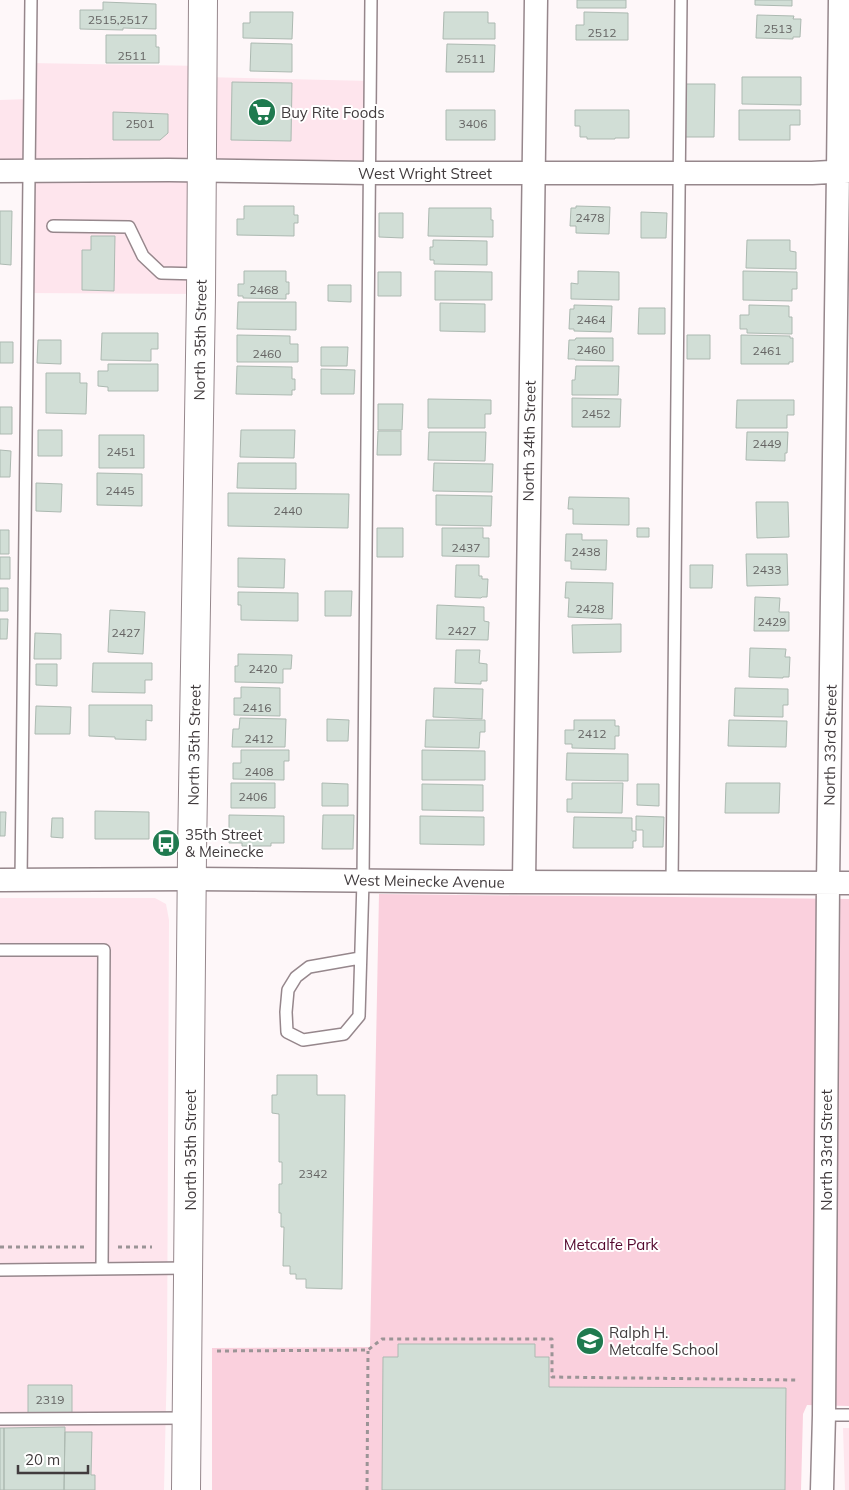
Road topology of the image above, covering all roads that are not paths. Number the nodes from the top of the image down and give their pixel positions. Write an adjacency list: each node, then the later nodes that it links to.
1 (31, 0): 9 (lane)
2 (203, 0): 8 (main road, North 35th Street)
3 (371, 0): 11 (lane)
4 (536, 0): 12 (street, North 34th Street)
5 (681, 0): 13 (lane)
6 (840, 0): 10 (street, North 33rd Street)
7 (0, 171): 9 (street, West Wright Street)
8 (202, 171): 9 (street, West Wright Street); 11 (street, West Wright Street); 15 (main road, North 35th Street)
9 (28, 172): 17 (lane)
10 (844, 172): 13 (street, West Wright Street); 21 (street, North 33rd Street)
11 (370, 173): 12 (street, West Wright Street); 18 (lane)
12 (533, 173): 13 (street, West Wright Street); 19 (street, North 34th Street)
13 (678, 173): 20 (lane)
14 (53, 226): 15 (lane)
15 (201, 274): 16 (main road, North 35th Street)
16 (192, 879): 17 (street, West Meinecke Avenue); 18 (street, West Meinecke Avenue); 24 (main road, North 35th Street)
17 (10, 880)
18 (363, 881): 19 (street, West Meinecke Avenue); 23 (lane)
19 (524, 882): 20 (street, West Meinecke Avenue)
20 (672, 883): 21 (street, West Meinecke Avenue)
21 (838, 883): 27 (street, North 33rd Street)
22 (0, 950): 25 (lane)
23 (360, 958): 23 (lane)
24 (189, 1268): 25 (lane); 30 (main road, North 35th Street)
25 (102, 1269): 26 (lane)
26 (0, 1270)
27 (824, 1415): 28 (lane); 32 (street, North 33rd Street)
28 (849, 1415)
29 (0, 1418): 30 (lane)
30 (187, 1418): 31 (main road, North 35th Street)
31 (186, 1490)
32 (822, 1490)

